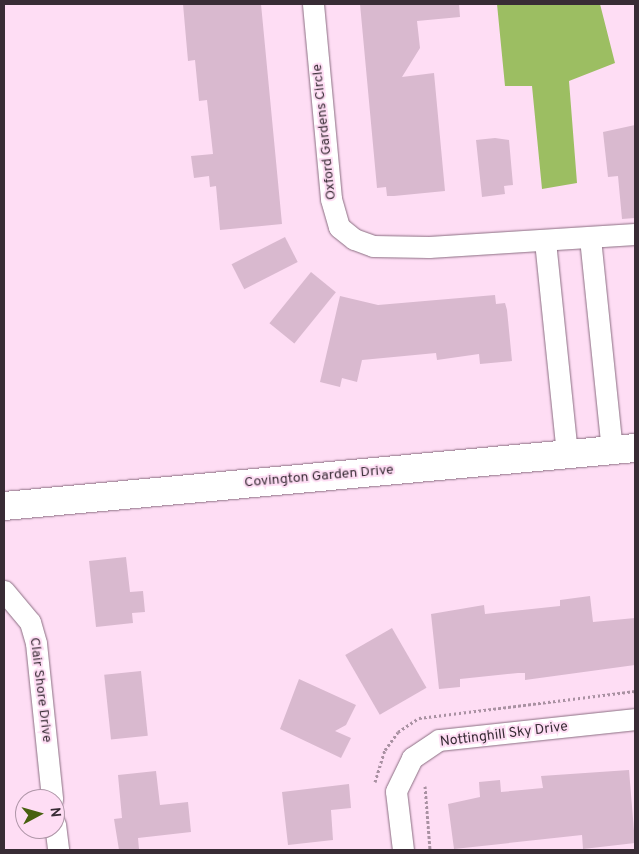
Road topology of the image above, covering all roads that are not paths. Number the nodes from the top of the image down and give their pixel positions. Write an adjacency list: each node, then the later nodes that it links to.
1 (313, 4): 4 (street, Oxford Gardens Circle)
2 (635, 234): 3 (street, Oxford Gardens Circle)
3 (590, 238): 4 (street, Oxford Gardens Circle); 5 (street)
4 (545, 241): 6 (street)
5 (624, 449): 6 (street, Covington Garden Drive)
6 (567, 454): 7 (street, Covington Garden Drive)
7 (4, 506)
8 (4, 591): 10 (street, Clair Shore Drive)
9 (635, 719): 11 (street, Nottinghill Sky Drive)
10 (51, 789)
11 (402, 850)

